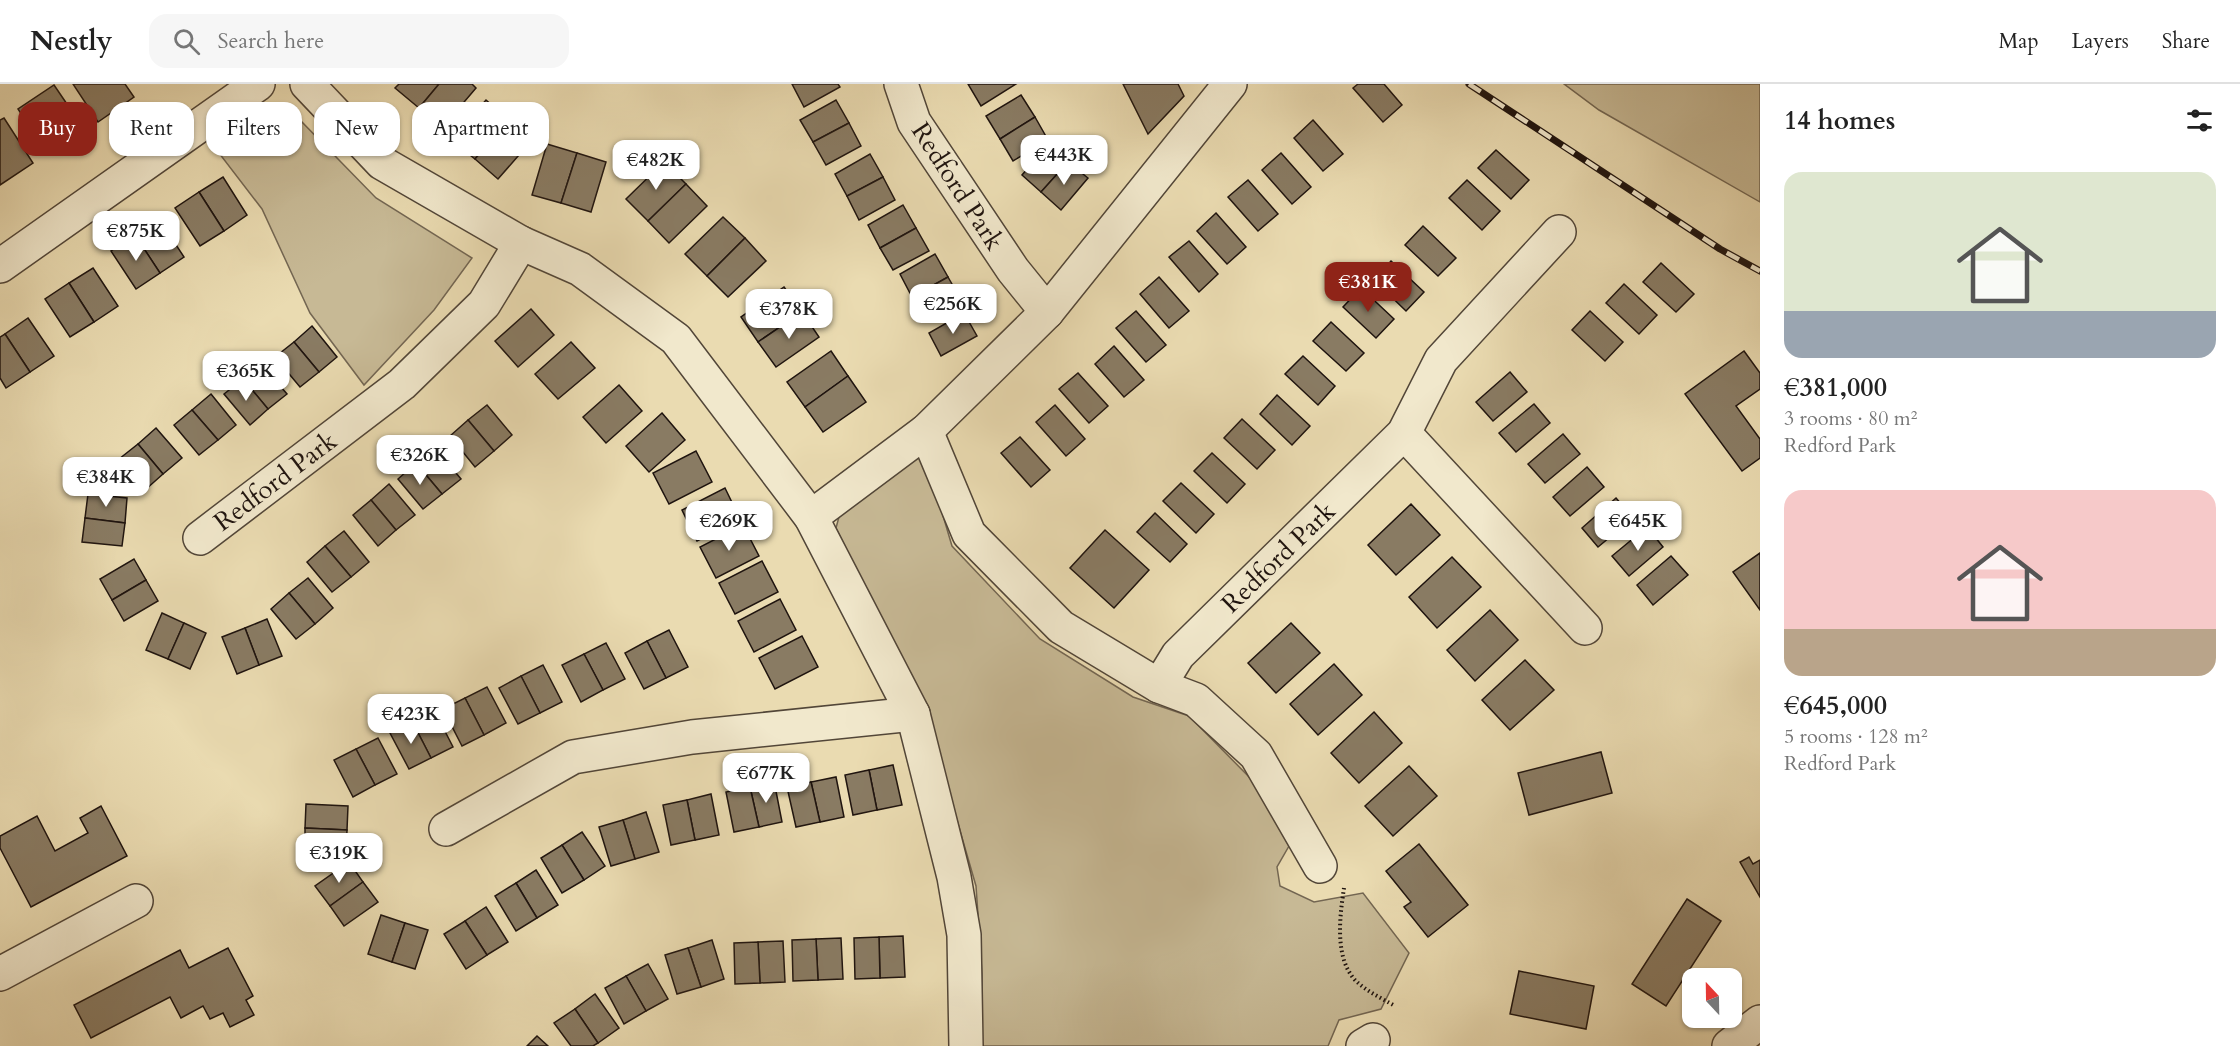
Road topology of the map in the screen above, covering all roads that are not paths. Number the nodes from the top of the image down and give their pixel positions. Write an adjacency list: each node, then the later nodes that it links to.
1 (258, 84): 7 (street)
2 (307, 84): 6 (street)
3 (901, 84): 8 (street, Redford Park)
4 (1230, 84): 8 (street)
5 (1559, 232): 10 (street, Redford Park)
6 (521, 243): 11 (street); 12 (street, Redford Park)
7 (0, 266)
8 (1047, 312): 9 (street)
9 (926, 431): 11 (street); 14 (street)
10 (1404, 434): 13 (street); 14 (street, Redford Park)
11 (811, 517): 15 (street)
12 (200, 538)
13 (1585, 627)
14 (1159, 686): 17 (street)
15 (913, 714): 16 (street); 21 (street)
16 (446, 829)
17 (1332, 876)
18 (136, 901): 19 (street)
19 (0, 974)
20 (1760, 1022): 22 (street)
21 (966, 1046)
22 (1729, 1046)

